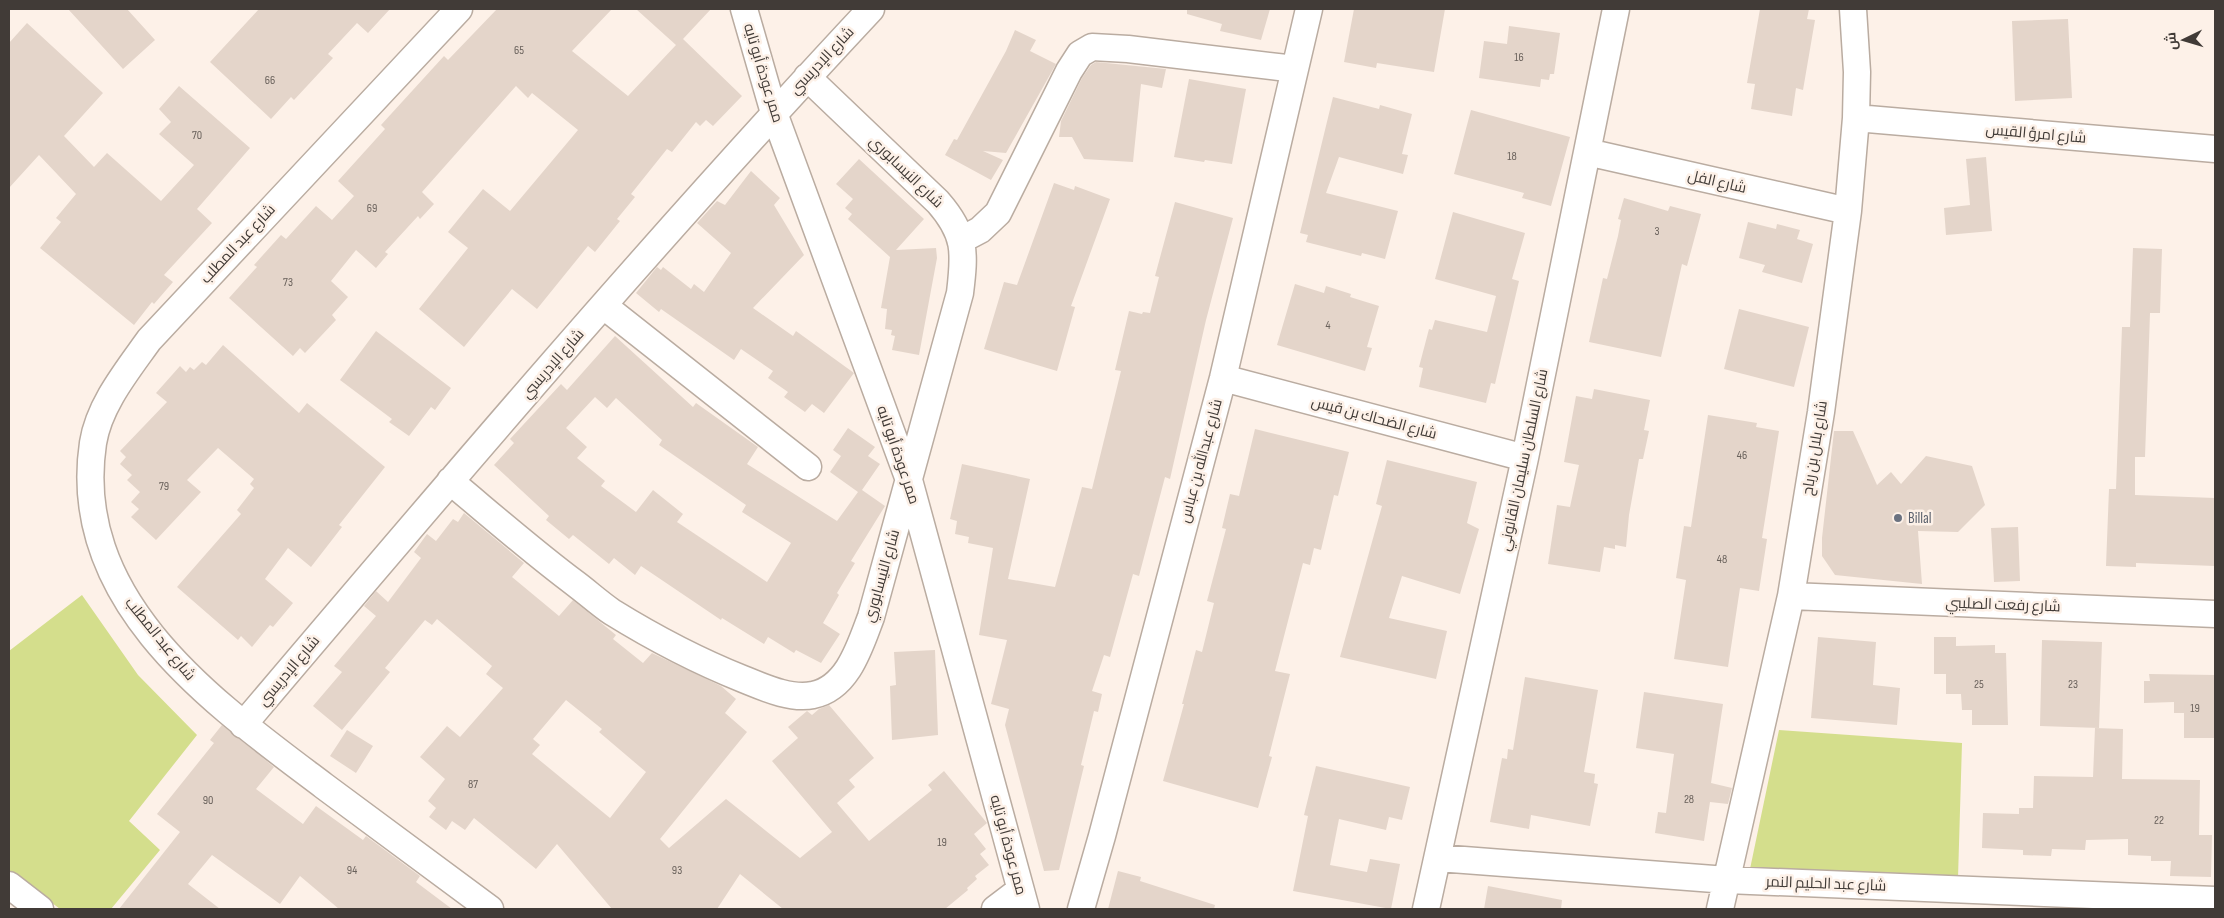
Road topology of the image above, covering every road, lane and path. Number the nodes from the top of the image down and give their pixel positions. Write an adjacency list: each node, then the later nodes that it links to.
1 (459, 9): 23 (street, شارع عبد المطلب)
2 (744, 9): 9 (street, ممر عودة أبو تايه)
3 (871, 9): 8 (street, شارع الإدريسي)
4 (1310, 9): 7 (street, شارع عبدالله بن عباس)
5 (1616, 9): 12 (street, شارع السلطان سليمان القانوني)
6 (1853, 9): 10 (street, شارع بلال بن رباح)
7 (1294, 69): 14 (street); 16 (street, شارع عبدالله بن عباس)
8 (807, 77): 9 (street, شارع الإدريسي); 14 (street, شارع النيسابوري)
9 (774, 113): 15 (street, شارع الإدريسي); 19 (street, ممر عودة أبو تايه)
10 (1856, 118): 11 (street, شارع امرؤ القيس); 13 (street, شارع بلال بن رباح)
11 (2215, 149)
12 (1587, 152): 13 (street, شارع الفل); 17 (street, شارع السلطان سليمان القانوني)
13 (1848, 212): 21 (street, شارع بلال بن رباح)
14 (961, 240): 19 (street, شارع النيسابوري)
15 (604, 306): 18 (street); 20 (street, شارع الإدريسي)
16 (1223, 378): 17 (street, شارع الضحاك بن قيس); 32 (street, شارع عبدالله بن عباس)
17 (1525, 458): 24 (street, شارع السلطان سليمان القانوني)
18 (808, 467)
19 (909, 480): 20 (street, شارع النيسابوري); 27 (street, ممر عودة أبو تايه)
20 (450, 481): 23 (street, شارع الإدريسي)
21 (1791, 596): 22 (street, شارع رفعت الصليبي); 25 (street, شارع بلال بن رباح)
22 (2215, 614)
23 (243, 725): 30 (street, شارع عبد المطلب)
24 (1438, 858): 25 (street, شارع عبد الحليم النمر); 33 (street, شارع السلطان سليمان القانوني)
25 (1727, 880): 28 (street, شارع عبد الحليم النمر); 34 (street, شارع بلال بن رباح)
26 (9, 884): 29 (street)
27 (1023, 900): 31 (street)
28 (2215, 900)
29 (40, 909)
30 (490, 909)
31 (995, 909)
32 (1081, 909)
33 (1426, 909)
34 (1720, 909)

